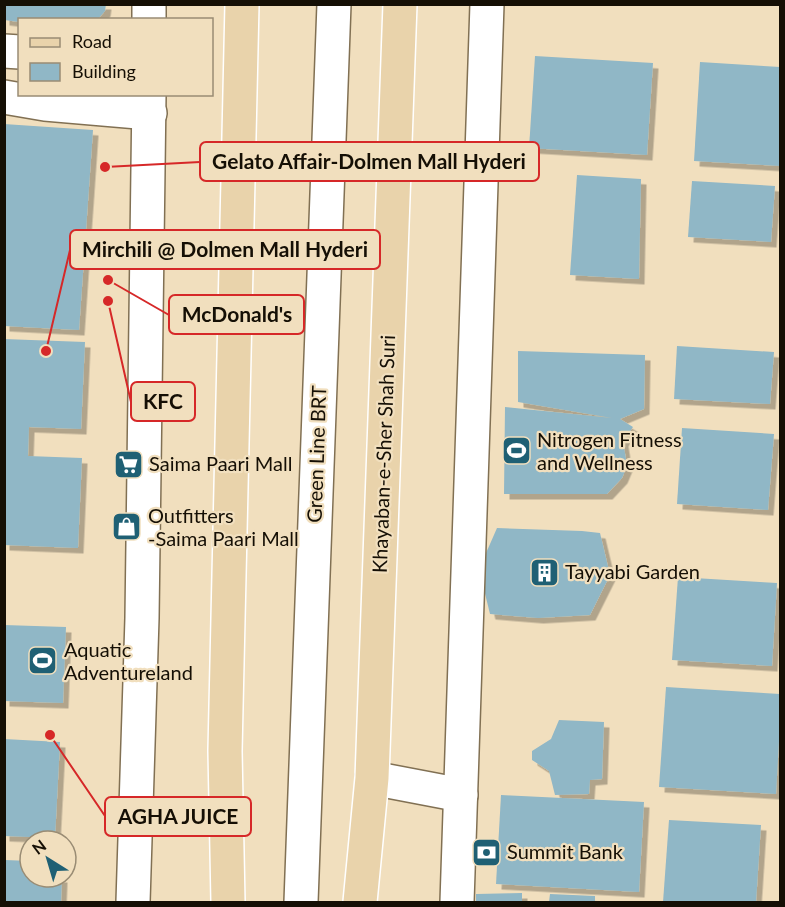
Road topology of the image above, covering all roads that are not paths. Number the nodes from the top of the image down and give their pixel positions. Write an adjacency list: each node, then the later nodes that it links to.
1 (242, 4): 7 (main road)
2 (334, 4): 14 (street, Green Line BRT)
3 (400, 4): 8 (main road, Khayaban-e-Sher Shah Suri)
4 (487, 4): 9 (street)
5 (4, 97): 6 (street)
6 (149, 104): 11 (street)
7 (225, 752): 12 (main road); 13 (main road)
8 (372, 778): 9 (street); 10 (main road, Khayaban-e-Sher Shah Suri)
9 (461, 795): 17 (street)
10 (369, 813): 15 (main road, Khayaban-e-Sher Shah Suri); 16 (main road)
11 (133, 903)
12 (217, 903)
13 (228, 903)
14 (301, 903)
15 (360, 903)
16 (368, 903)
17 (457, 903)

